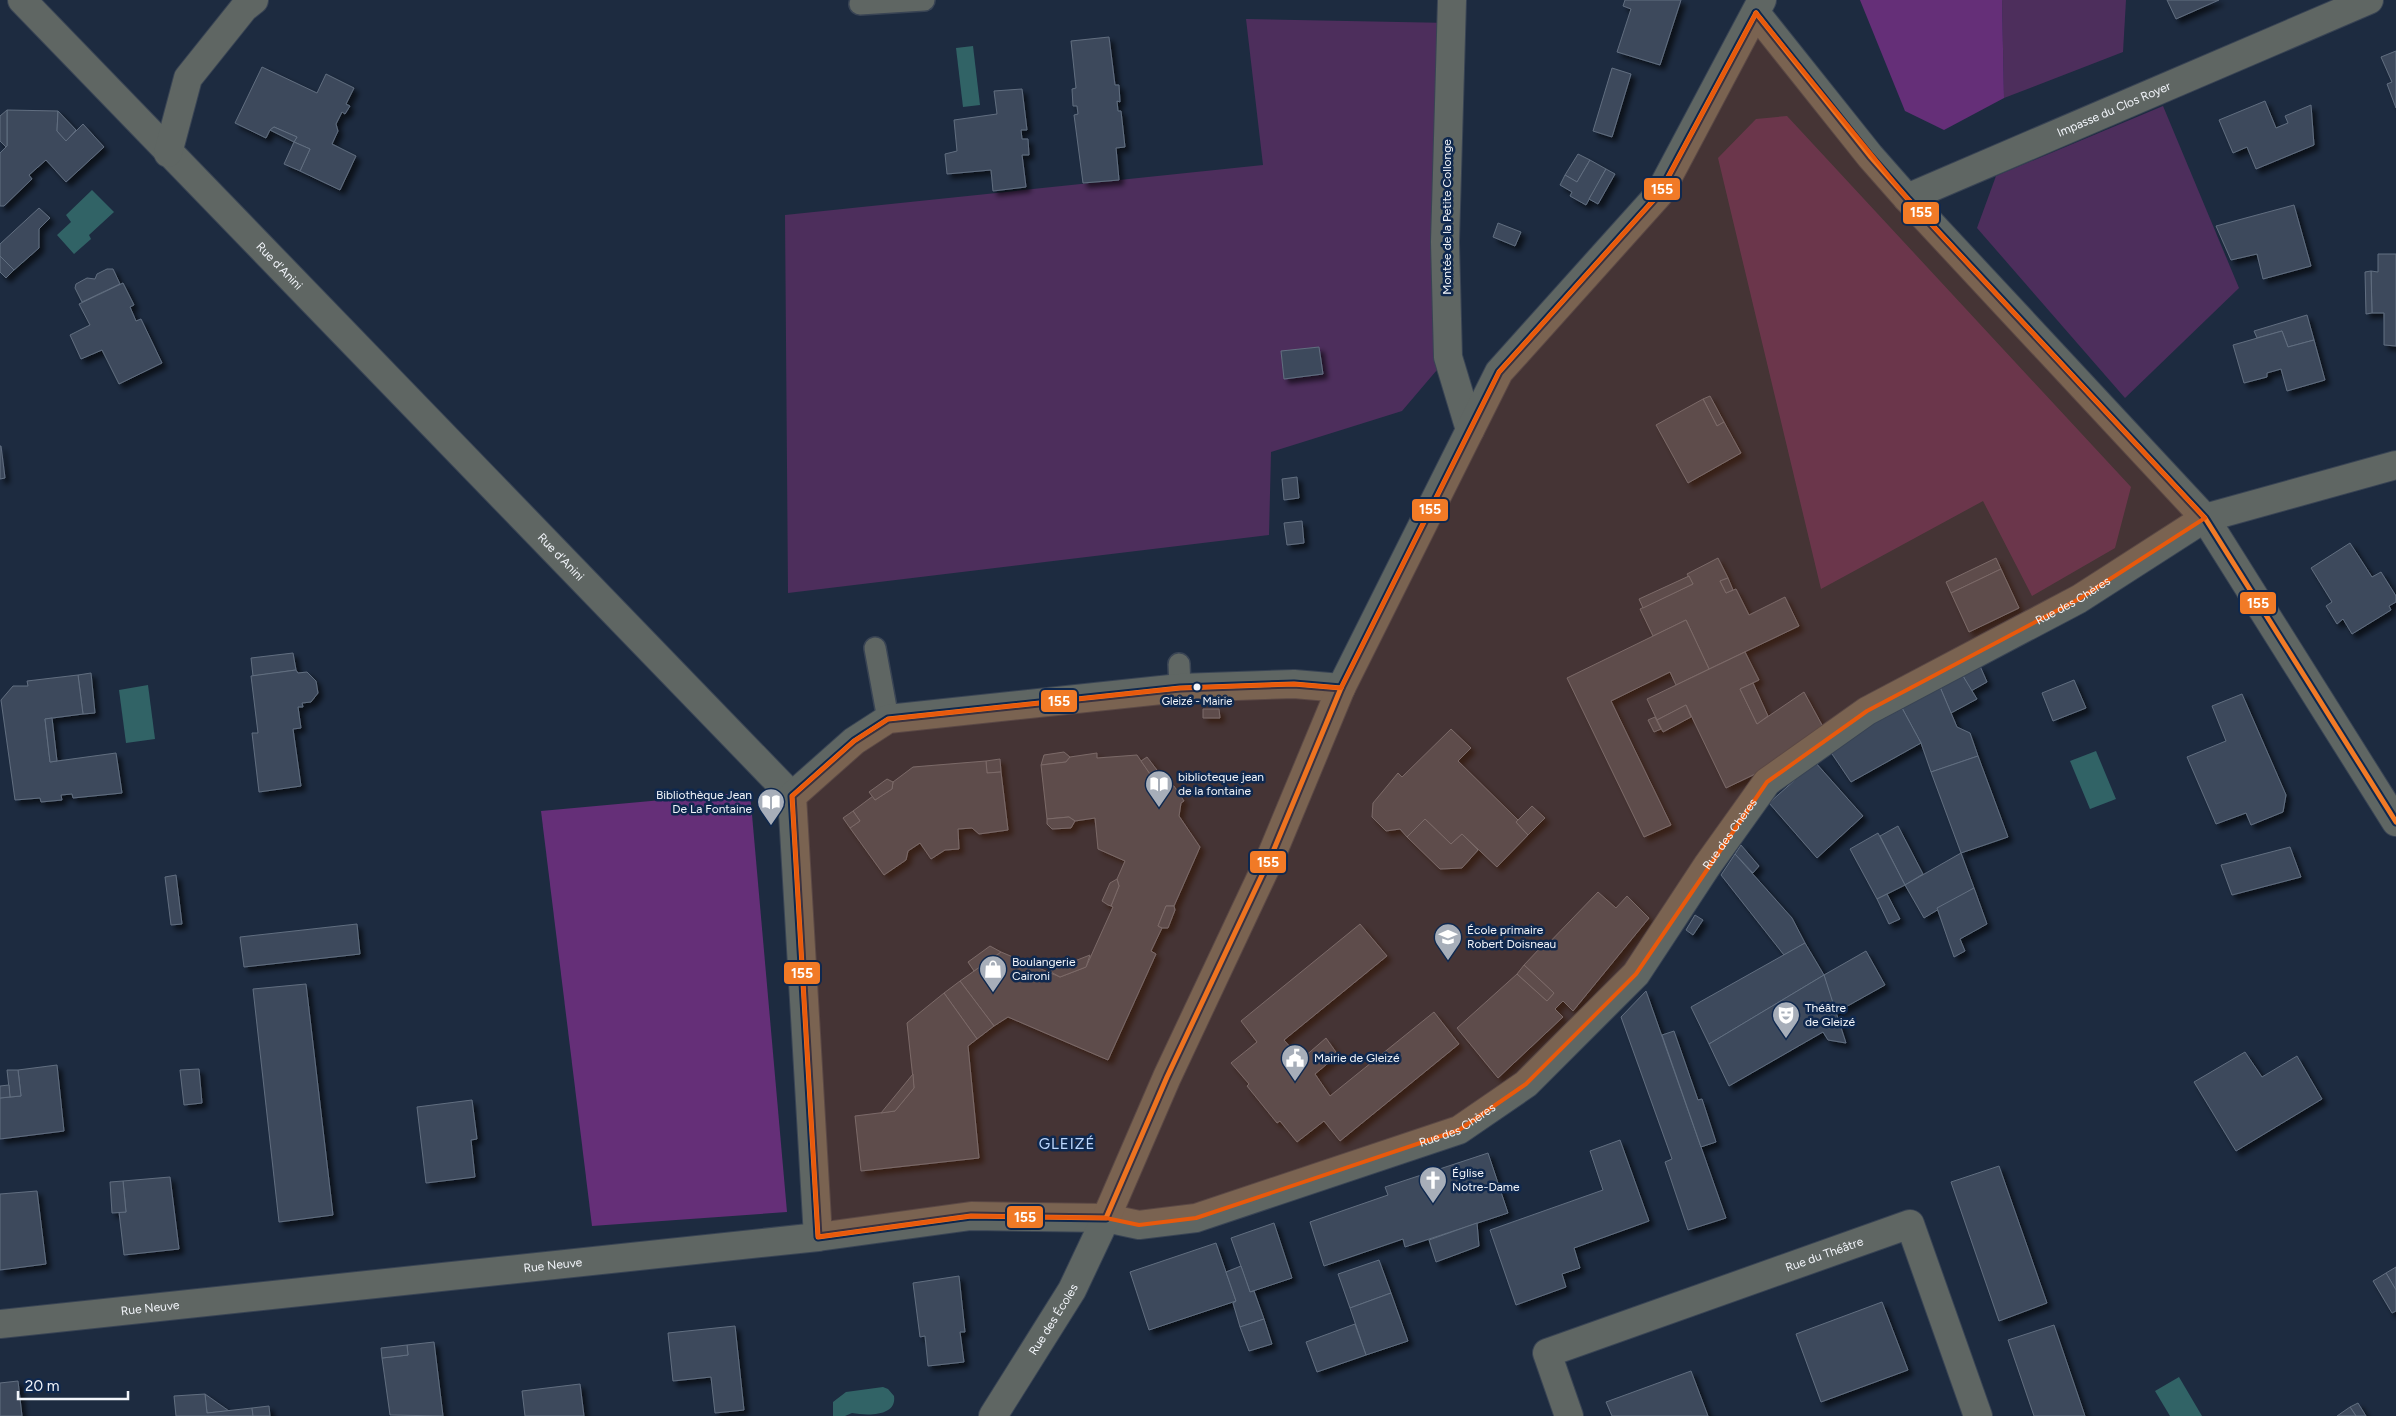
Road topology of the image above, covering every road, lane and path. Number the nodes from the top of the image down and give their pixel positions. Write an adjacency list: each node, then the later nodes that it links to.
1 (22, 0): 9 (street, Rue d'Anini)
2 (254, 0): 9 (street)
3 (924, 0): 6 (lane)
4 (1452, 0): 11 (street, Montée de la Petite Collonge)
5 (2370, 0): 8 (street, Impasse du Clos Royer)
6 (860, 4)
7 (1759, 6): 10 (street); 11 (street)
8 (2321, 11): 10 (street, Impasse du Clos Royer)
9 (168, 153): 17 (street, Rue d'Anini)
10 (1907, 198): 13 (street)
11 (1470, 430): 15 (street)
12 (2396, 465): 13 (street, Rue des Chères)
13 (2205, 518): 18 (street); 19 (street, Rue des Chères)
14 (875, 648): 16 (lane)
15 (1341, 688): 16 (street); 19 (street, Rue des Écoles)
16 (888, 719): 17 (street)
17 (792, 796): 20 (street)
18 (2396, 822)
19 (1106, 1218): 20 (street, Rue Neuve); 22 (street, Rue des Écoles)
20 (818, 1237): 21 (street, Rue Neuve)
21 (0, 1324)
22 (993, 1416)
23 (1569, 1416): 24 (street, Rue du Théâtre)
24 (1978, 1416)

